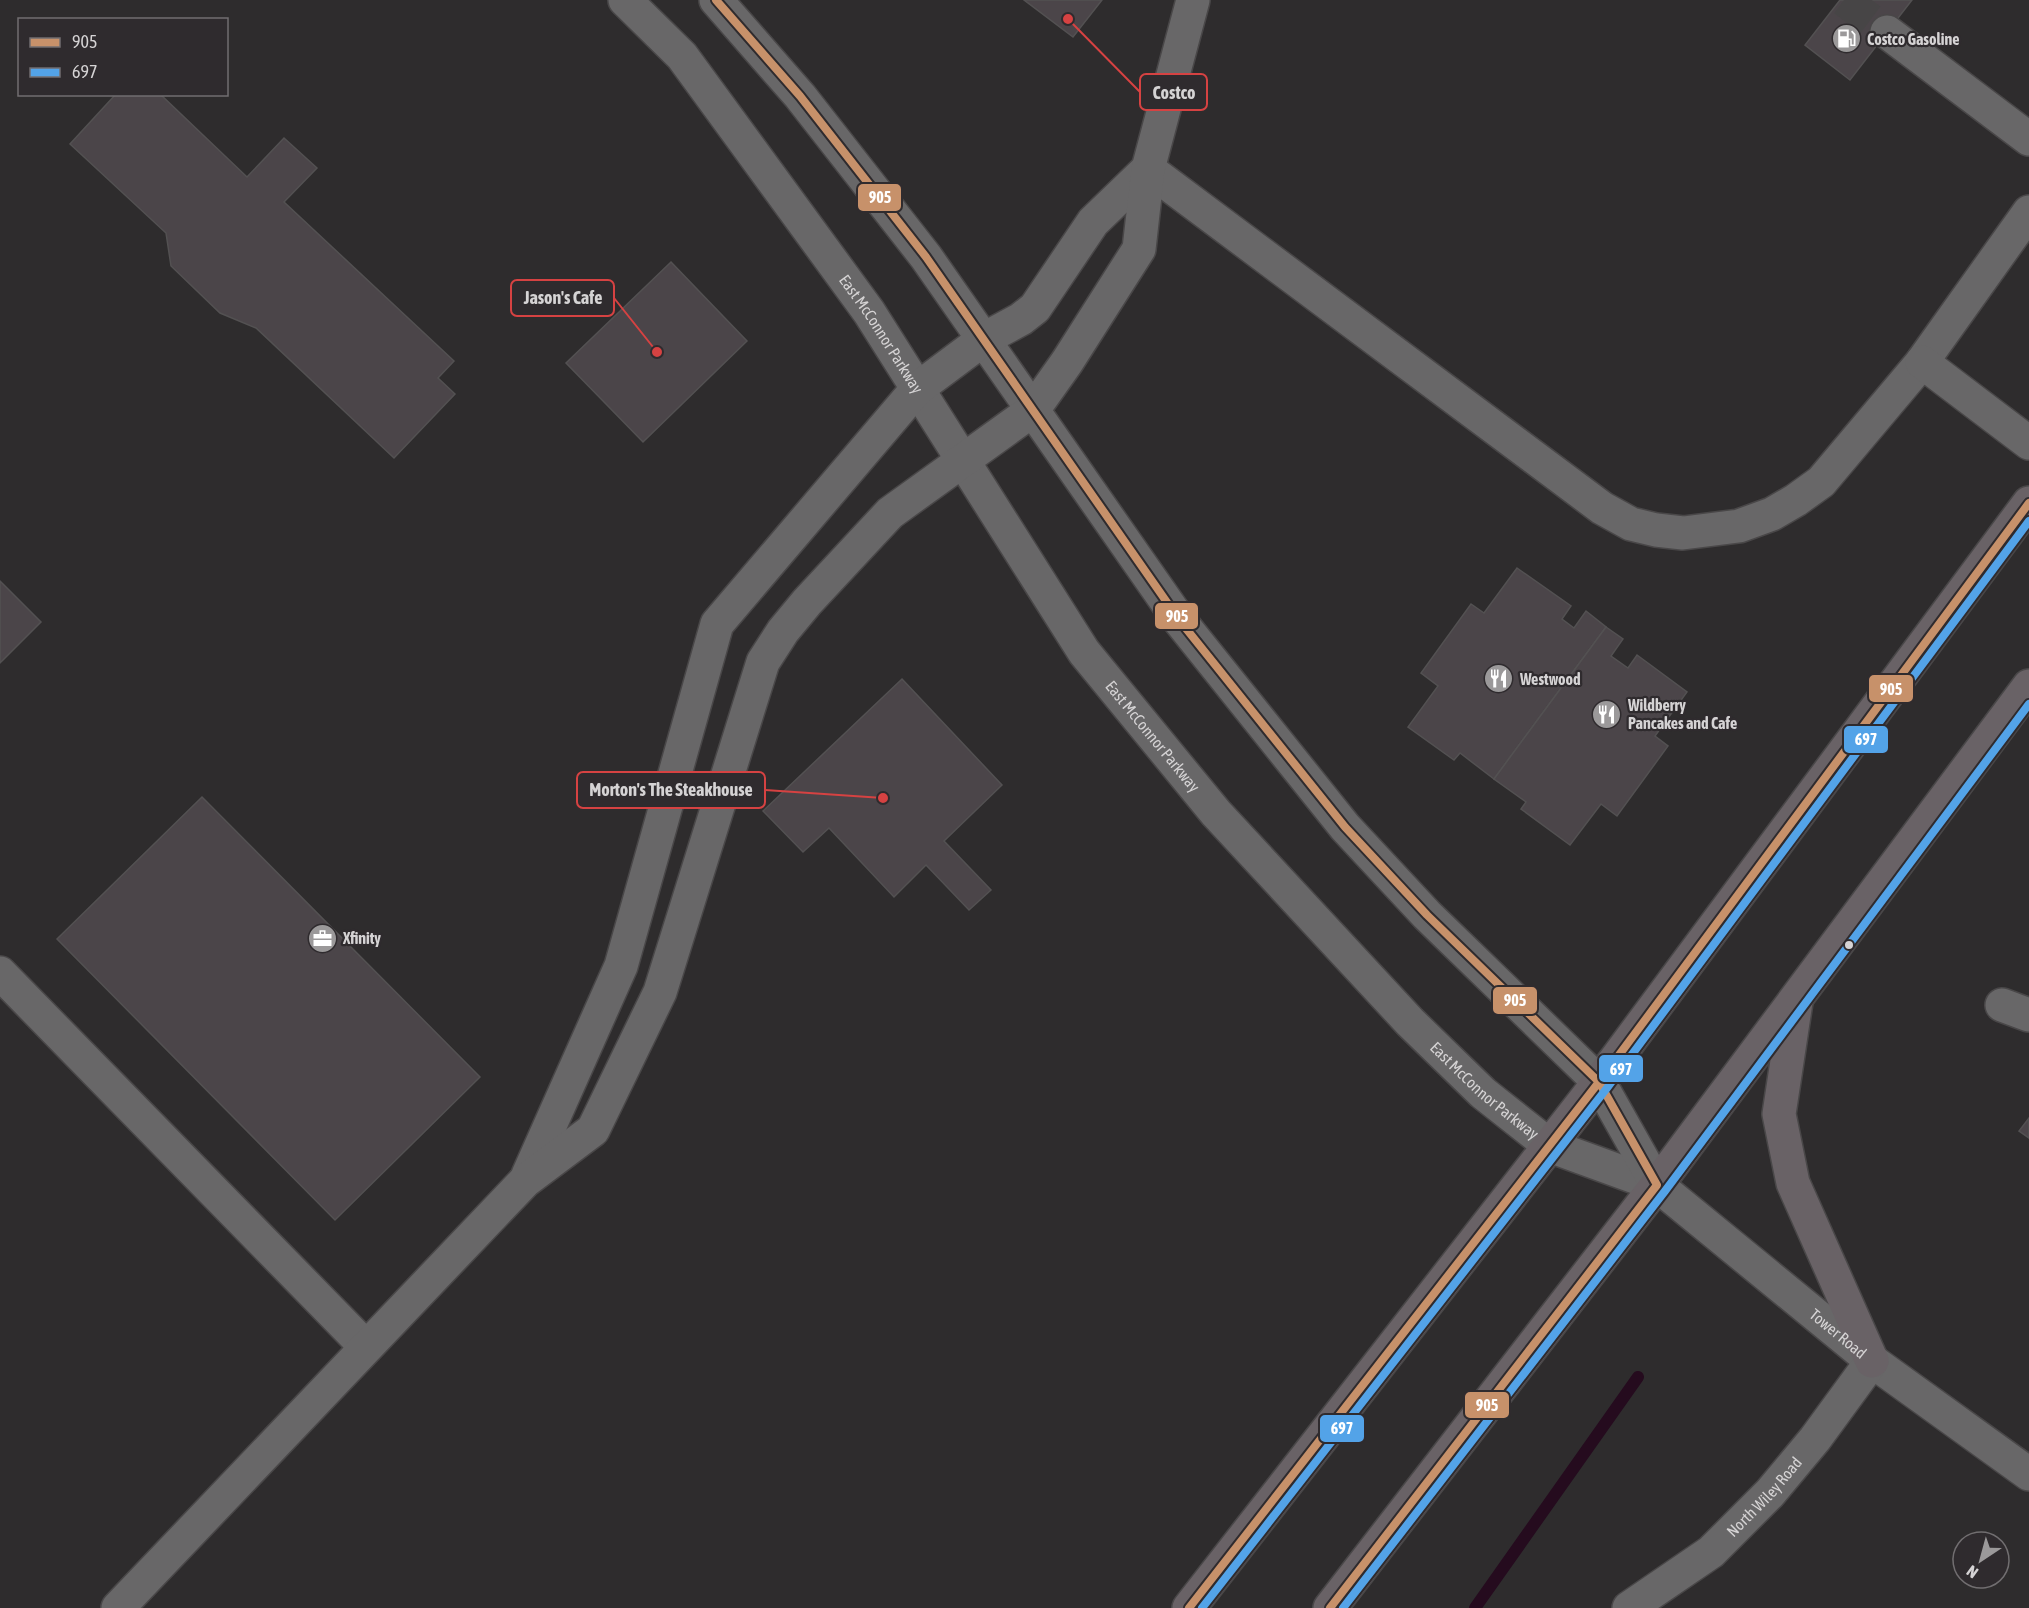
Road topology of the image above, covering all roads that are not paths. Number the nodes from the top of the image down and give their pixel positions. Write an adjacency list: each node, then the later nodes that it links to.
1 (625, 0): 10 (street, East McConnor Parkway)
2 (716, 0): 8 (street)
3 (1193, 0): 6 (street)
4 (1887, 32): 5 (street)
5 (2029, 139)
6 (1148, 169): 8 (street); 9 (street); 11 (street)
7 (2029, 212): 9 (street)
8 (984, 339): 10 (street); 11 (street)
9 (1922, 362): 12 (street)
10 (918, 389): 13 (street, East McConnor Parkway); 20 (street)
11 (1034, 410): 13 (street); 18 (street)
12 (2029, 443)
13 (962, 459): 19 (street, East McConnor Parkway); 20 (street)
14 (2029, 503): 18 (main road)
15 (2029, 686): 17 (main road)
16 (0, 974): 22 (street)
17 (1796, 997): 21 (main road); 23 (main road)
18 (1599, 1082): 19 (main road); 21 (street)
19 (1550, 1146): 21 (street, East McConnor Parkway); 26 (main road)
20 (525, 1181): 22 (street)
21 (1657, 1185): 23 (street, Tower Road); 27 (main road)
22 (366, 1347): 25 (street)
23 (1872, 1361): 24 (street, Tower Road); 28 (street, North Wiley Road)
24 (2029, 1474)
25 (118, 1608)
26 (1190, 1608)
27 (1330, 1608)
28 (1629, 1608)

